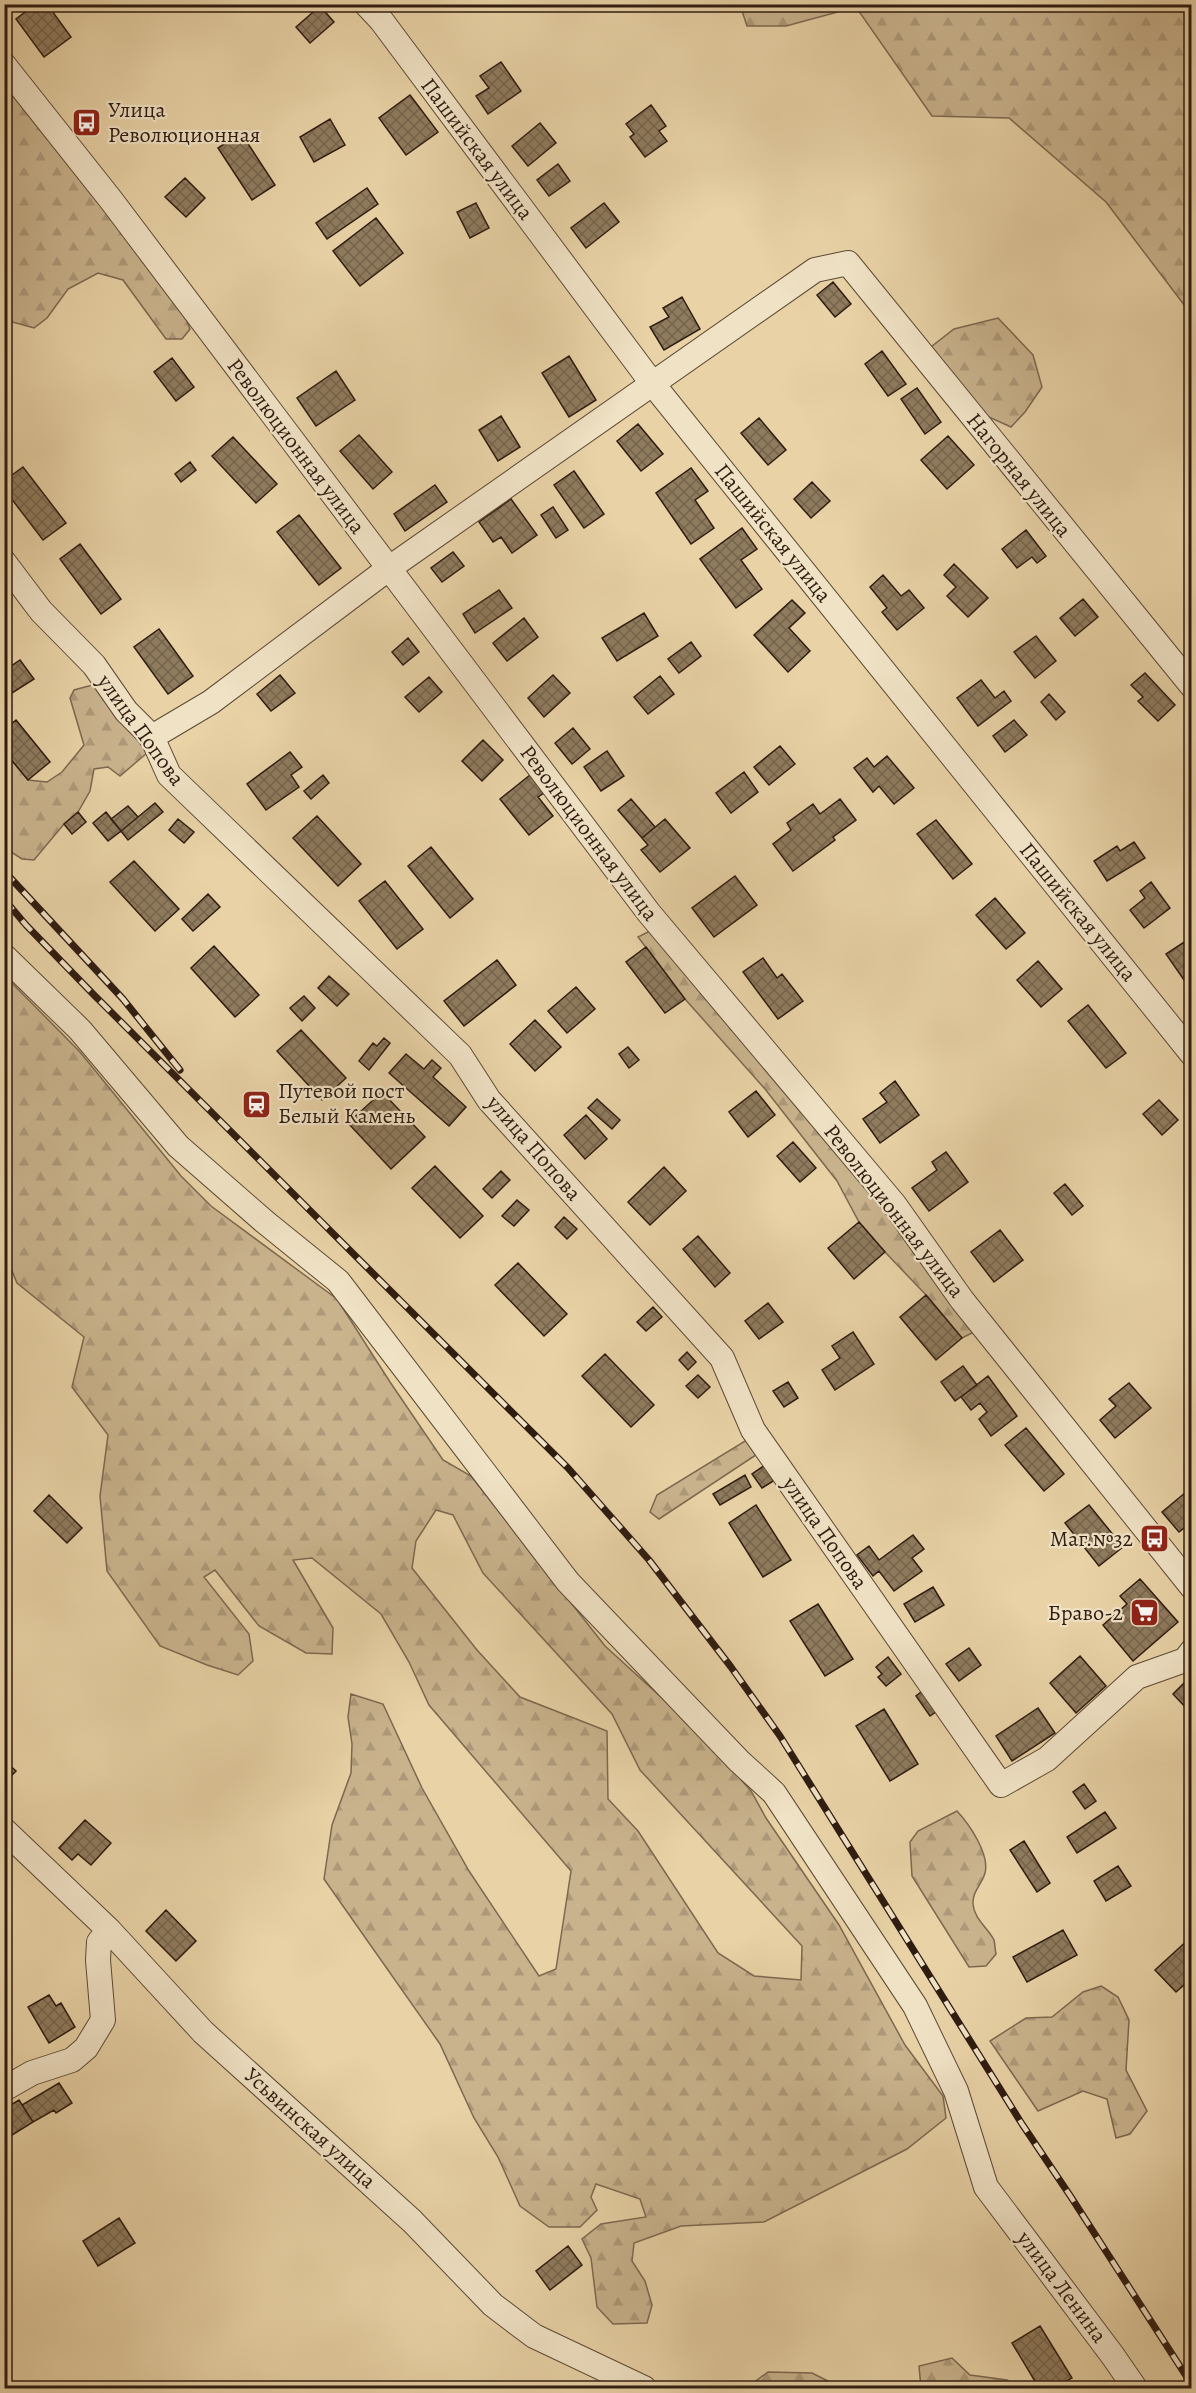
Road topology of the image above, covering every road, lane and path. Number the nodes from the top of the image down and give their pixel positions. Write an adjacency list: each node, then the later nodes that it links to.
1 (366, 4): 3 (street, Пашийская улица)
2 (4, 65): 5 (street, Революционная улица)
3 (652, 383): 5 (street); 6 (street, Нагорная улица); 9 (street, Пашийская улица)
4 (4, 562): 7 (street, улица Попова)
5 (388, 569): 7 (street); 10 (street, Революционная улица)
6 (1191, 686)
7 (152, 737): 11 (street, улица Попова)
8 (4, 956): 16 (street, улица Ленина)
9 (1191, 1054)
10 (1191, 1587)
11 (1191, 1651)
12 (4, 1830): 13 (street, Усьвинская улица)
13 (109, 1930): 14 (street); 15 (street, Усьвинская улица)
14 (4, 2089)
15 (644, 2388)
16 (1135, 2388)

